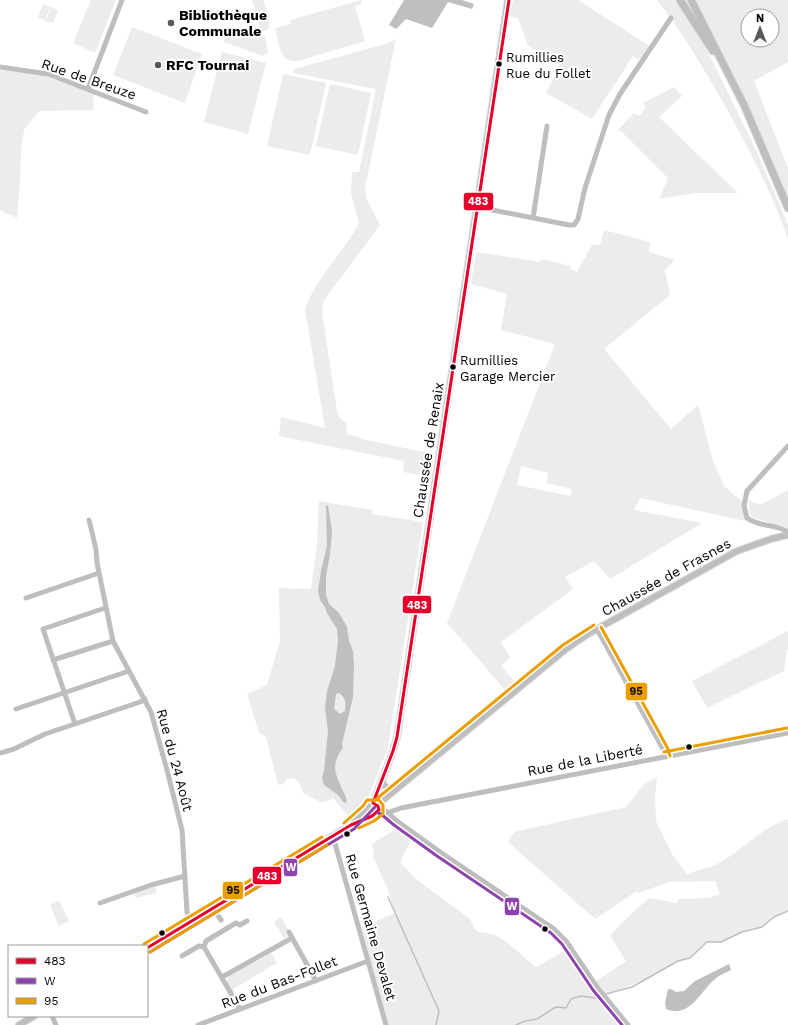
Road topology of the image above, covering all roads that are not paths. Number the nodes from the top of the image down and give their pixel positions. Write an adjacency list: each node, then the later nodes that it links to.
1 (122, 0): 8 (street)
2 (680, 0): 6 (highway)
3 (691, 0): 6 (highway)
4 (508, 1): 11 (main road, Chaussée de Renaix)
5 (671, 18): 13 (street)
6 (720, 58): 12 (highway)
7 (0, 68): 8 (street, Rue de Breuze)
8 (88, 89): 9 (street, Rue de Breuze)
9 (146, 112)
10 (547, 126): 13 (street)
11 (477, 207): 13 (street); 31 (main road, Chaussée de Renaix)
12 (788, 208)
13 (533, 218)
14 (788, 446): 16 (street)
15 (88, 520): 17 (street, Rue du 24 Août)
16 (788, 533): 20 (main road, Chaussée de Frasnes)
17 (99, 573): 18 (street); 19 (street, Rue du 24 Août)
18 (26, 598)
19 (105, 608): 21 (street, Rue du 24 Août); 22 (street)
20 (597, 629): 30 (street); 32 (main road, Chaussée de Frasnes)
21 (113, 640): 22 (street); 23 (street, Rue du 24 Août)
22 (53, 660): 24 (street)
23 (129, 671): 24 (street); 25 (street, Rue du 24 Août)
24 (64, 693): 26 (street); 27 (street)
25 (144, 699): 27 (street); 37 (street, Rue du 24 Août)
26 (16, 709)
27 (75, 724): 29 (street)
28 (788, 733): 30 (street, Rue de la Liberté)
29 (0, 753)
30 (665, 756): 34 (street, Rue de la Liberté)
31 (382, 782): 32 (main road); 33 (main road, Chaussée de Renaix)
32 (400, 786): 33 (main road, Chaussée de Frasnes)
33 (376, 809): 34 (street); 35 (main road); 35 (main road)
34 (387, 814): 56 (street)
35 (351, 825): 36 (main road)
36 (332, 836): 39 (main road); 48 (street, Rue Germaine Devalet)
37 (185, 876): 38 (street); 41 (street, Rue du 24 Août)
38 (100, 903)
39 (213, 908): 40 (street); 41 (main road)
40 (221, 920)
41 (192, 921): 45 (main road)
42 (247, 921): 46 (street)
43 (289, 932): 44 (street)
44 (292, 938): 49 (street); 50 (street)
45 (148, 947)
46 (204, 947): 47 (street); 49 (street)
47 (182, 956)
48 (368, 961): 50 (street, Rue du Bas-Follet); 55 (street, Rue Germaine Devalet)
49 (222, 977): 51 (street)
50 (316, 981): 51 (street, Rue du Bas-Follet)
51 (240, 1009): 54 (street, Rue du Bas-Follet)
52 (32, 1017): 53 (main road)
53 (19, 1025)
54 (198, 1025)
55 (386, 1025)
56 (628, 1025)

